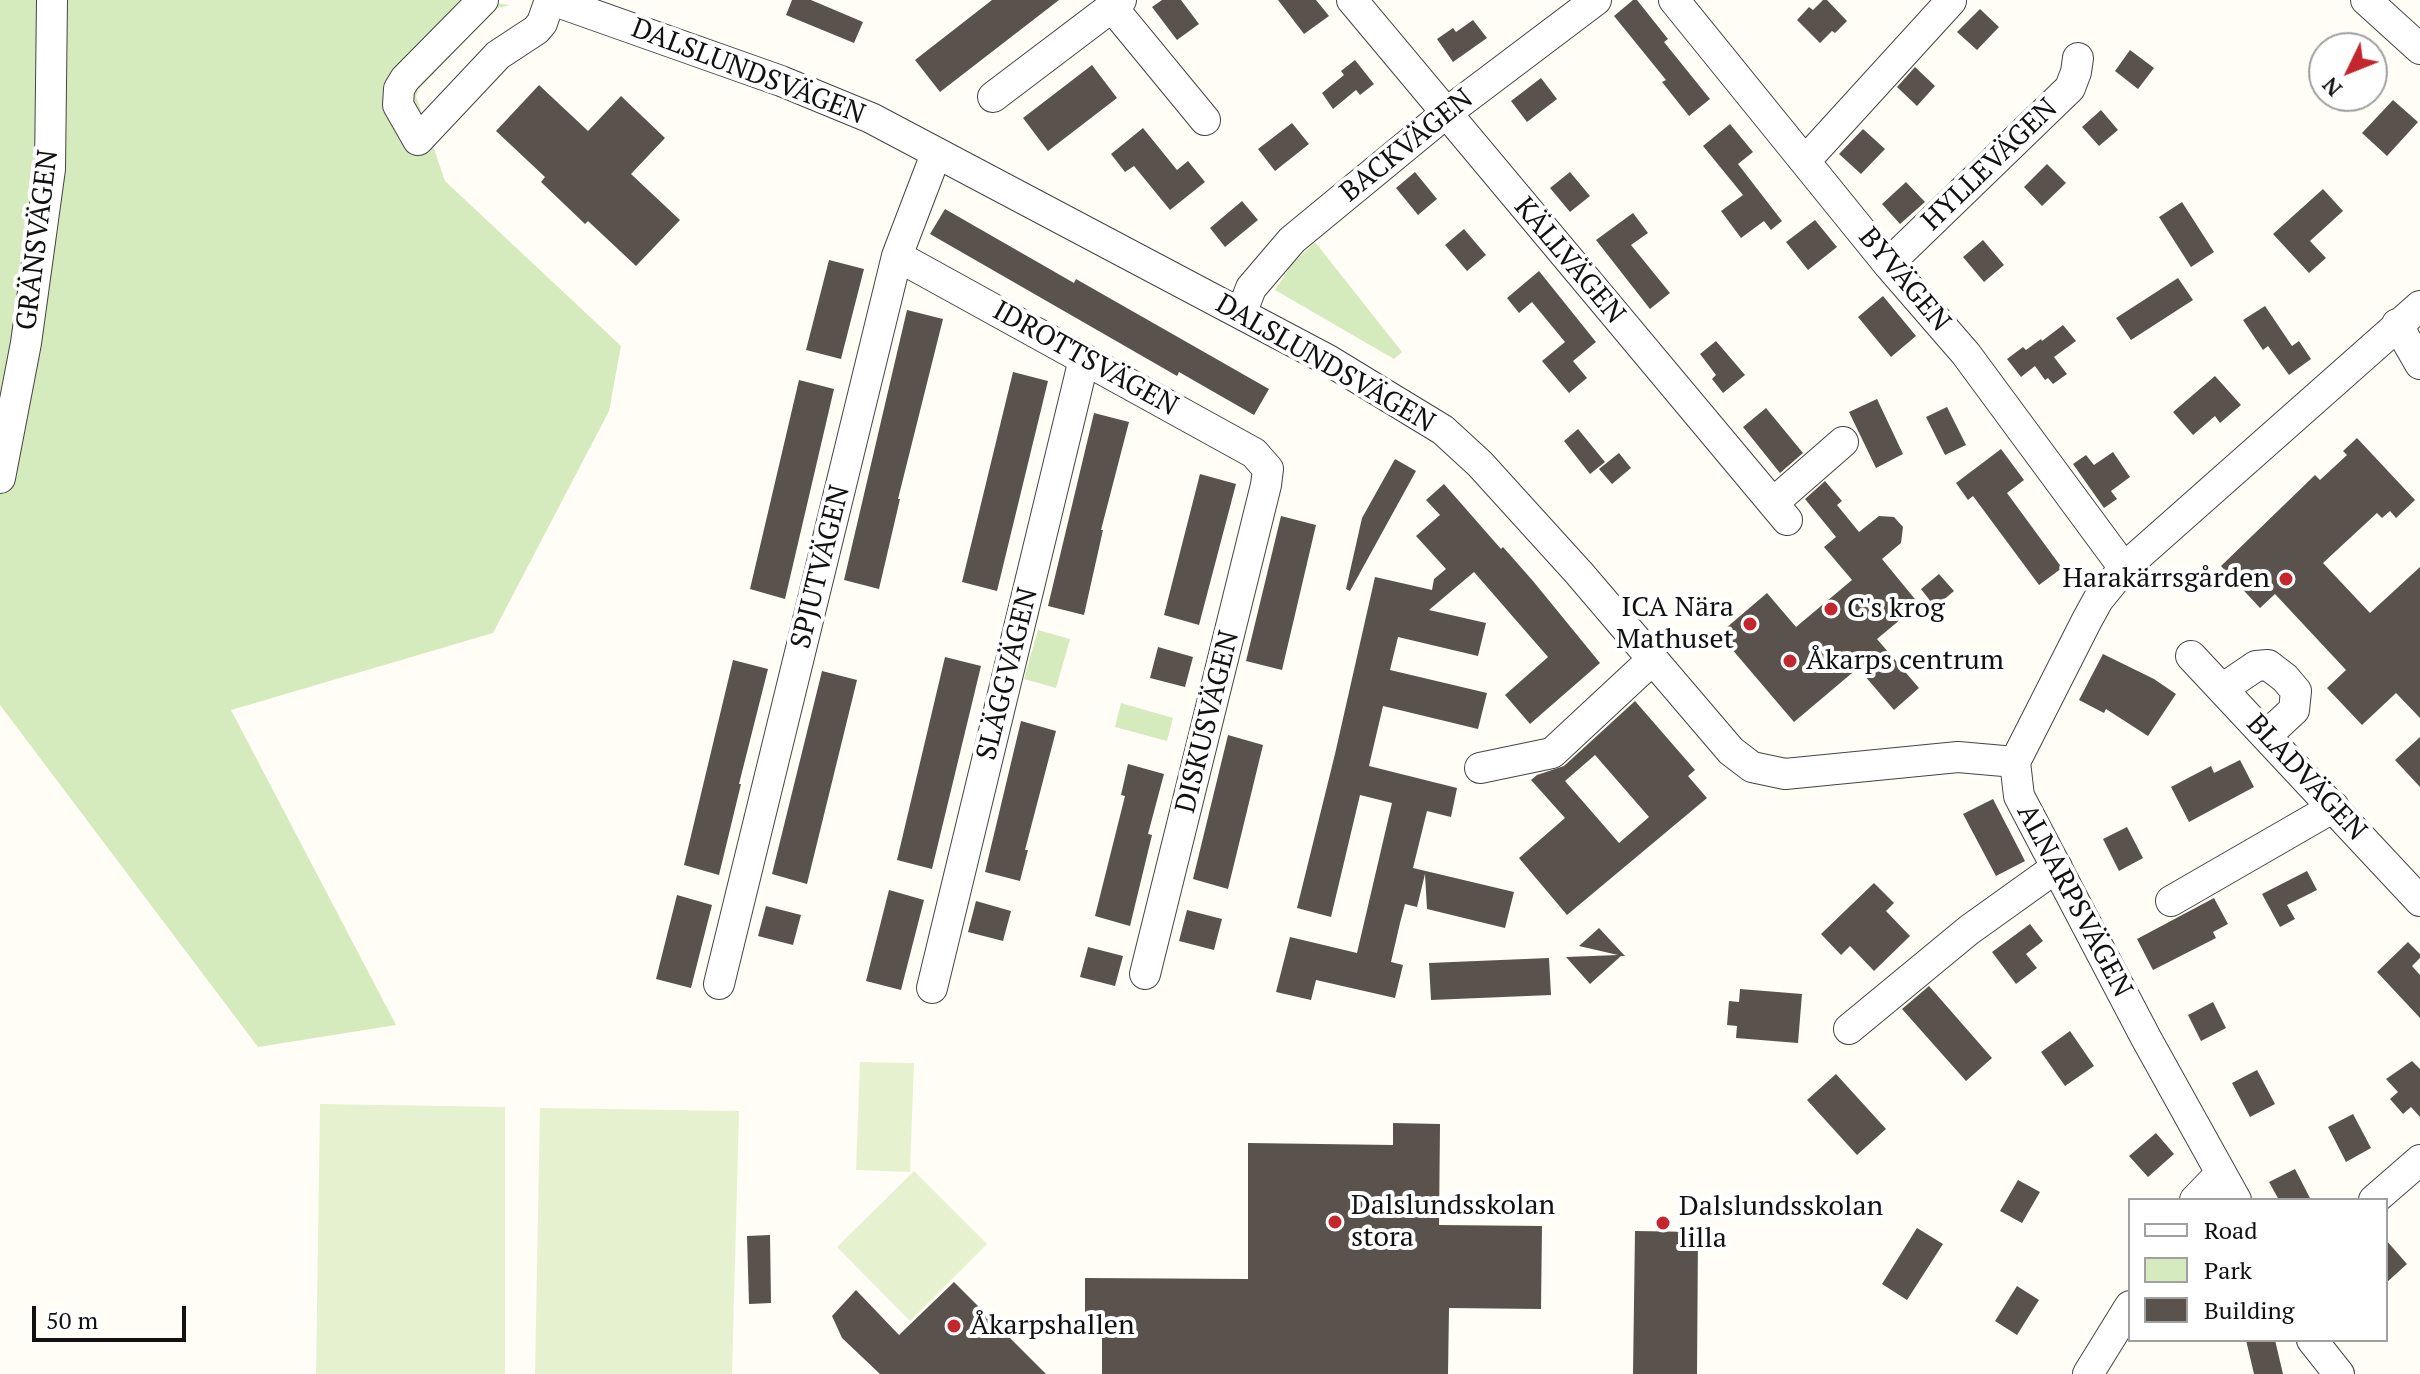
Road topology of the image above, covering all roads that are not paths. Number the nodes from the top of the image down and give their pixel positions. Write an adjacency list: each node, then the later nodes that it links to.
1 (52, 0): 25 (street, GRÄNSVÄGEN)
2 (483, 0): 3 (street)
3 (551, 0): 15 (street, DALSLUNDSVÄGEN)
4 (1352, 0): 13 (street, KÄLLVÄGEN)
5 (1596, 0): 13 (street, BACKVÄGEN)
6 (1674, 0): 16 (street, BYVÄGEN)
7 (2366, 0): 10 (street)
8 (1951, 1): 16 (street)
9 (1116, 4): 12 (street); 14 (street)
10 (2420, 49)
11 (2078, 58): 18 (street, HYLLEVÄGEN)
12 (993, 97)
13 (1445, 114): 19 (street, BACKVÄGEN); 23 (street, KÄLLVÄGEN)
14 (1205, 120)
15 (936, 154): 17 (street, SPJUTVÄGEN); 19 (street, DALSLUNDSVÄGEN)
16 (1806, 160): 18 (street, BYVÄGEN)
17 (897, 256): 21 (street, IDROTTSVÄGEN); 38 (street, SPJUTVÄGEN)
18 (1888, 264): 26 (street, BYVÄGEN)
19 (1241, 314): 28 (street, DALSLUNDSVÄGEN)
20 (2408, 315): 22 (street); 26 (street)
21 (1084, 359): 24 (street, IDROTTSVÄGEN); 39 (street, SLÄGGVÄGEN)
22 (2420, 364)
23 (1843, 442)
24 (1268, 469): 37 (street, DISKUSVÄGEN)
25 (0, 478)
26 (2124, 568): 31 (street)
27 (2191, 656): 29 (street, BLADVÄGEN)
28 (1653, 659): 31 (street, DALSLUNDSVÄGEN); 32 (street)
29 (2222, 689): 30 (street, BLADVÄGEN); 30 (street)
30 (2266, 736): 33 (street, BLADVÄGEN)
31 (2015, 762): 34 (street, ALNARPSVÄGEN)
32 (1480, 768)
33 (2334, 807): 35 (street); 36 (street, BLADVÄGEN)
34 (2057, 867): 40 (street); 42 (street, ALNARPSVÄGEN)
35 (2171, 901)
36 (2420, 901)
37 (1145, 974)
38 (719, 984)
39 (932, 988)
40 (1849, 1029)
41 (2420, 1160): 45 (street)
42 (2221, 1173): 43 (street); 44 (street, ALNARPSVÄGEN)
43 (2197, 1198)
44 (2235, 1198)
45 (2376, 1198)
46 (2128, 1309): 48 (street)
47 (2314, 1342): 49 (street)
48 (2088, 1374)
49 (2339, 1374)

